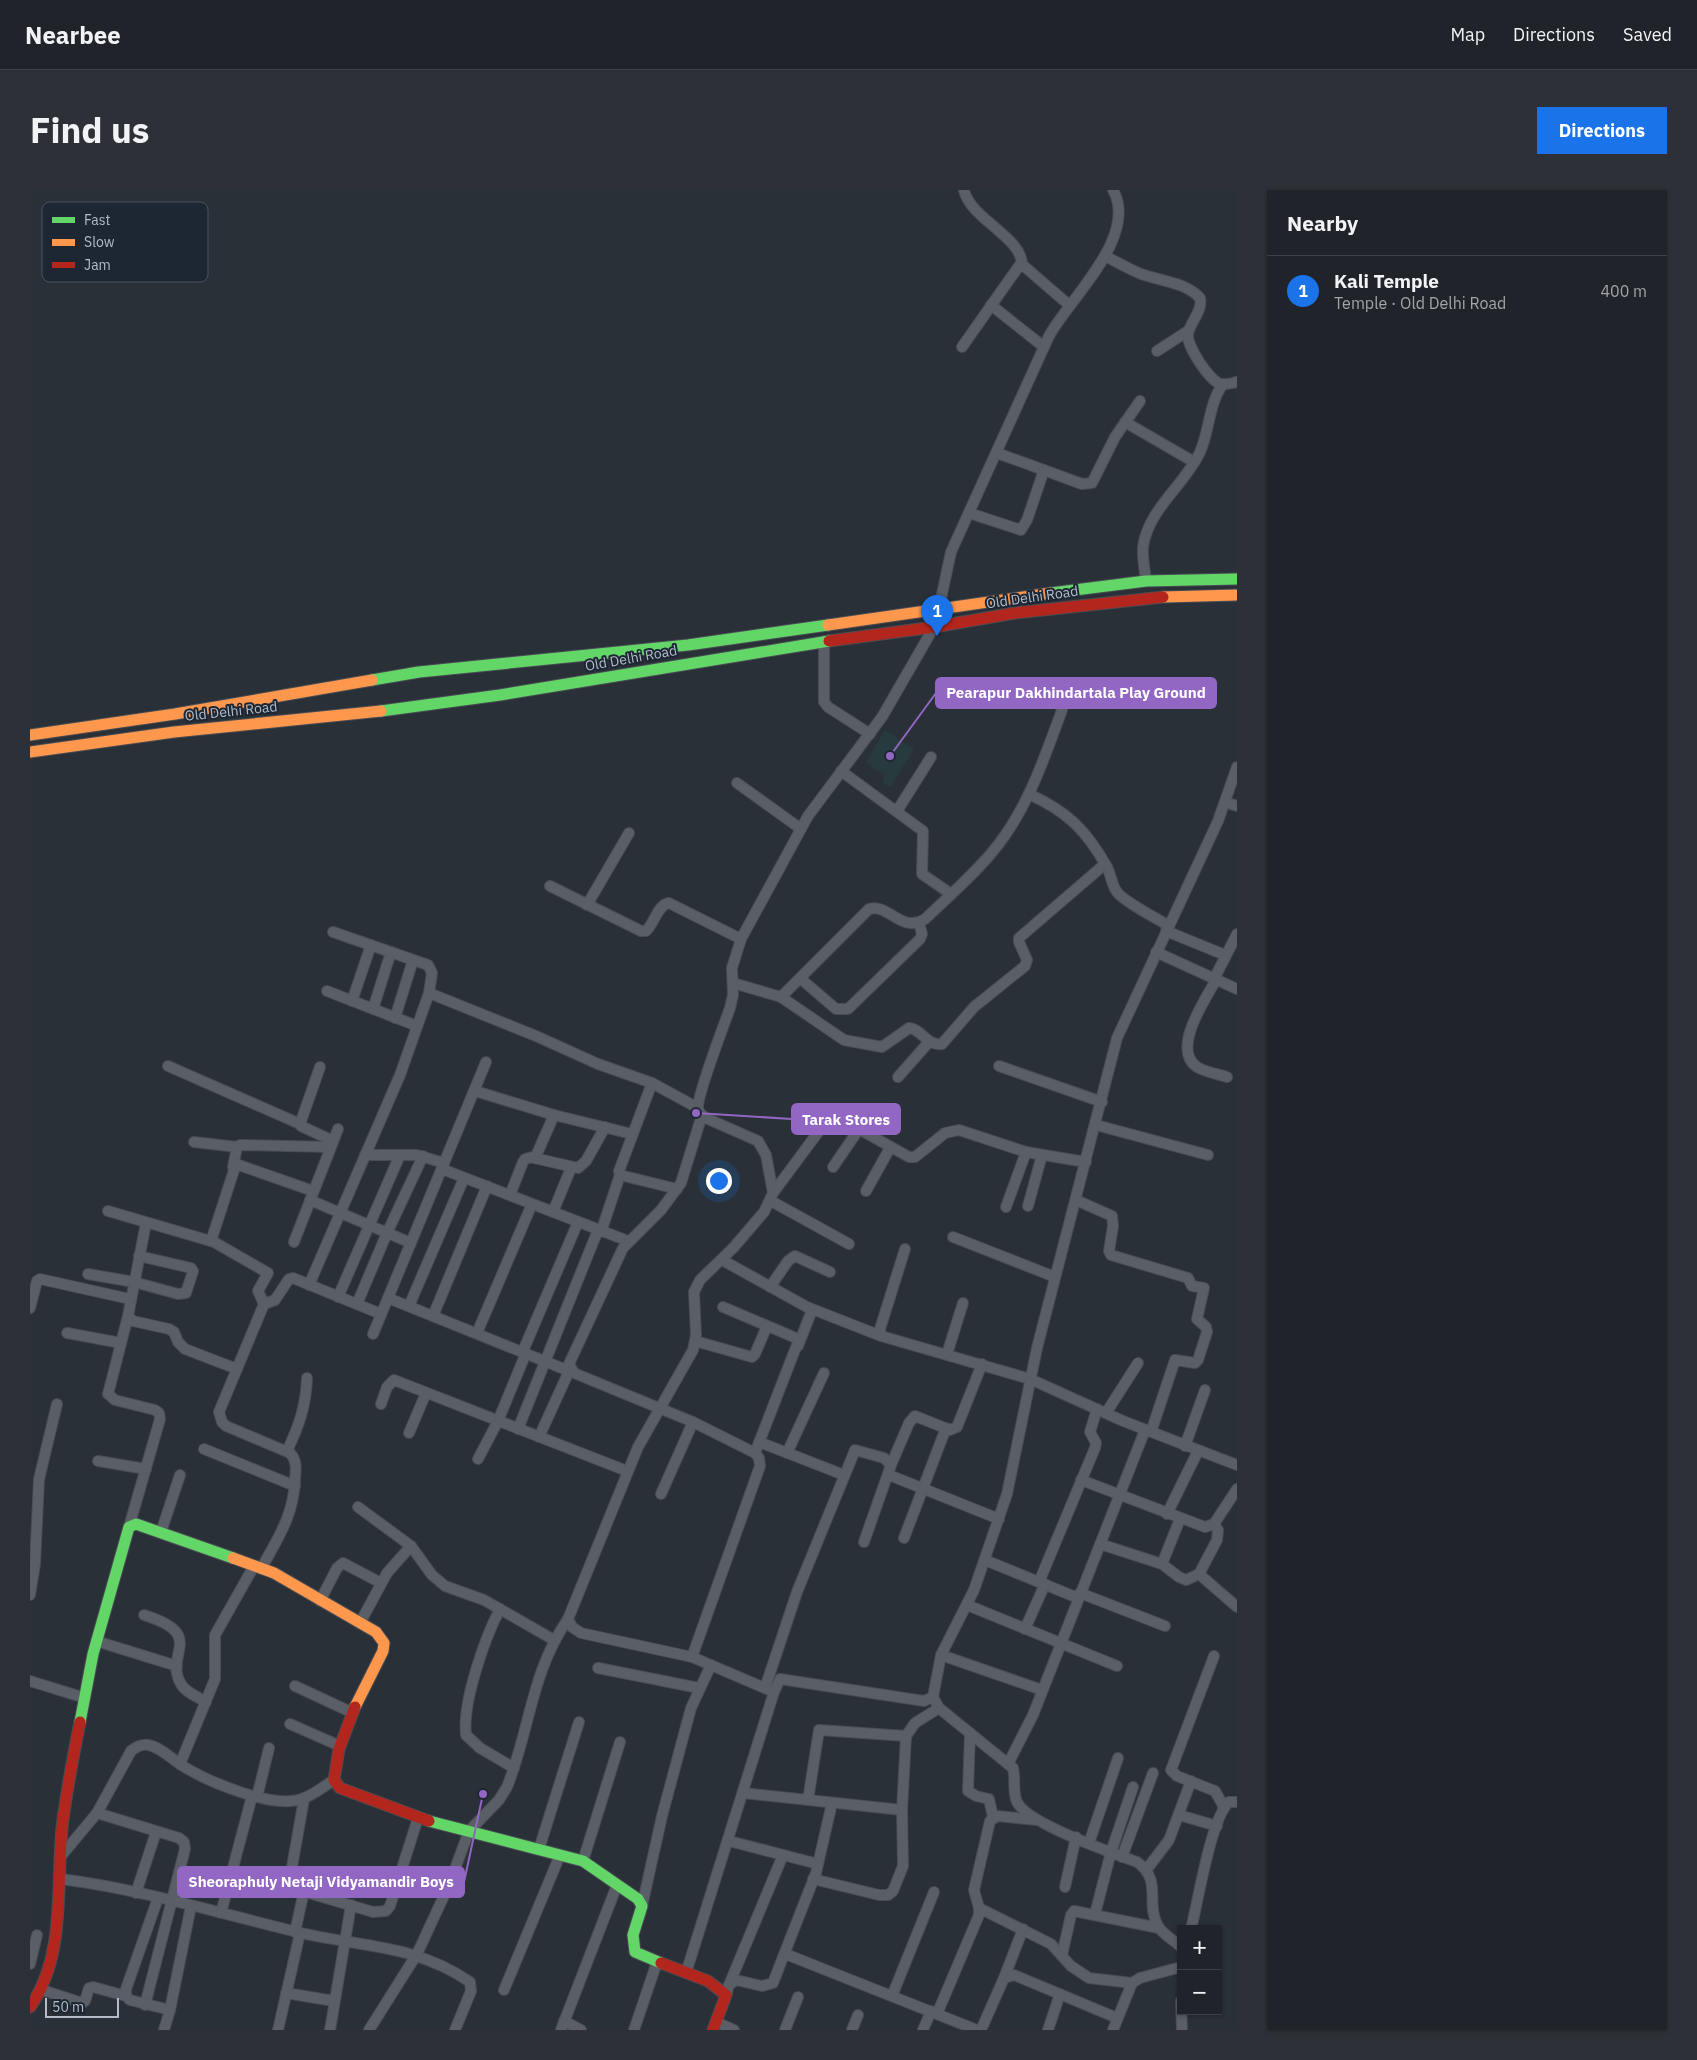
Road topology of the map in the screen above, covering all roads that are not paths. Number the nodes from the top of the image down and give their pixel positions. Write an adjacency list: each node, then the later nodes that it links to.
1 (964, 190): 4 (street)
2 (1116, 192): 3 (street)
3 (1105, 256): 6 (street); 7 (street)
4 (1022, 266): 5 (street); 6 (street)
5 (991, 305): 8 (street); 9 (street)
6 (1069, 305): 9 (street)
7 (1188, 332): 10 (street); 12 (street)
8 (962, 347)
9 (1044, 347): 15 (street)
10 (1157, 351)
11 (1237, 382): 12 (street)
12 (1223, 384): 16 (street)
13 (1140, 401): 14 (street)
14 (1125, 422): 16 (street); 17 (street)
15 (997, 453): 17 (street); 18 (street)
16 (1194, 462): 20 (street)
17 (1044, 470): 18 (street)
18 (969, 513): 22 (street)
19 (1237, 579): 20 (main road, Old Delhi Road)
20 (1146, 581): 22 (main road, Old Delhi Road)
21 (1237, 595): 23 (main road, Old Delhi Road)
22 (939, 608): 27 (main road, Old Delhi Road)
23 (934, 627): 24 (main road, Old Delhi Road); 26 (street)
24 (824, 641): 26 (street); 28 (main road, Old Delhi Road)
25 (1062, 710): 33 (street)
26 (870, 734): 31 (street)
27 (30, 735)
28 (30, 752)
29 (931, 757): 36 (street)
30 (1237, 767): 34 (street)
31 (841, 771): 36 (street); 37 (street)
32 (737, 783): 37 (street)
33 (1030, 794): 39 (street); 41 (street)
34 (1224, 802): 35 (street); 44 (street)
35 (1237, 806)
36 (897, 811): 41 (street)
37 (801, 829): 47 (street)
38 (629, 833): 42 (street)
39 (1105, 864): 44 (street); 64 (street)
40 (550, 886): 42 (street)
41 (951, 894): 43 (street)
42 (587, 905): 47 (street)
43 (919, 923): 53 (street); 53 (street)
44 (1168, 928): 50 (street); 51 (street)
45 (333, 932): 48 (street)
46 (1237, 934): 51 (street)
47 (740, 939): 55 (street)
48 (371, 945): 49 (street); 60 (street)
49 (391, 952): 52 (street); 61 (street)
50 (1156, 952): 54 (street); 73 (street)
51 (1225, 955): 54 (street)
52 (413, 960): 58 (street); 62 (street)
53 (801, 979): 59 (street)
54 (1215, 979): 56 (street); 70 (street)
55 (733, 983): 59 (street); 74 (street)
56 (1237, 989)
57 (327, 991): 60 (street)
58 (429, 993): 63 (street); 71 (street)
59 (781, 997): 64 (street)
60 (352, 1001): 61 (street)
61 (373, 1009): 62 (street)
62 (395, 1018): 63 (street)
63 (417, 1026): 88 (street)
64 (929, 1042): 69 (street)
65 (486, 1062): 72 (street)
66 (168, 1066): 76 (street)
67 (998, 1066): 73 (street)
68 (320, 1067): 76 (street)
69 (898, 1077)
70 (1227, 1077)
71 (652, 1083): 74 (street); 81 (street)
72 (474, 1091): 75 (street); 94 (street)
73 (1102, 1102): 77 (street)
74 (700, 1112): 101 (street); 105 (street)
75 (554, 1115): 78 (street); 92 (street)
76 (300, 1124): 83 (street)
77 (1096, 1125): 90 (street); 93 (street)
78 (605, 1127): 81 (street); 97 (street)
79 (338, 1129): 83 (street)
80 (859, 1129): 85 (street); 96 (street); 105 (street)
81 (632, 1134): 98 (street)
82 (194, 1142): 84 (street)
83 (332, 1144): 84 (street); 103 (street)
84 (237, 1147): 95 (street)
85 (890, 1148): 86 (street); 102 (street)
86 (1026, 1152): 87 (street); 109 (street)
87 (1042, 1154): 93 (street); 108 (street)
88 (365, 1155): 89 (street); 112 (street)
89 (400, 1155): 91 (street); 115 (street)
90 (1208, 1155)
91 (423, 1156): 94 (street); 117 (street)
92 (534, 1158): 97 (street); 104 (street)
93 (1086, 1162): 106 (street)
94 (443, 1166): 99 (street); 122 (street)
95 (234, 1167): 103 (street); 119 (street)
96 (833, 1167)
97 (572, 1168): 111 (street)
98 (620, 1175): 101 (street); 116 (street)
99 (464, 1178): 100 (street); 139 (street)
100 (487, 1186): 104 (street); 145 (street)
101 (677, 1189): 120 (street)
102 (866, 1191)
103 (312, 1196): 112 (street); 121 (street)
104 (510, 1196): 107 (street)
105 (772, 1197): 123 (street); 126 (street)
106 (1076, 1200): 129 (street); 174 (street)
107 (532, 1204): 111 (street); 148 (street)
108 (1028, 1206)
109 (1006, 1207)
110 (108, 1212): 113 (street)
111 (553, 1212): 114 (street)
112 (340, 1213): 115 (street); 131 (street)
113 (146, 1222): 119 (street); 125 (street)
114 (578, 1222): 116 (street); 154 (street)
115 (369, 1226): 117 (street); 133 (street)
116 (600, 1231): 120 (street); 156 (street)
117 (387, 1233): 122 (street); 138 (street)
118 (953, 1237): 129 (street)
119 (211, 1241): 137 (street)
120 (628, 1241): 160 (street)
121 (294, 1242)
122 (411, 1244): 134 (street)
123 (849, 1244)
124 (905, 1249): 150 (street)
125 (140, 1256): 130 (street); 130 (street)
126 (722, 1260): 132 (street); 151 (street)
127 (830, 1272): 132 (street)
128 (88, 1274): 130 (street)
129 (1055, 1277): 163 (street)
130 (134, 1282): 135 (street)
131 (309, 1285): 133 (street); 137 (street)
132 (770, 1287): 142 (street)
133 (338, 1297): 138 (street)
134 (388, 1298): 139 (street); 143 (street)
135 (130, 1299): 141 (street); 144 (street)
136 (962, 1303): 155 (street)
137 (264, 1304): 159 (street)
138 (357, 1304): 143 (street)
139 (409, 1306): 145 (street)
140 (723, 1307): 146 (street)
141 (30, 1308)
142 (812, 1310): 150 (street); 153 (street)
143 (381, 1314): 149 (street)
144 (128, 1316): 152 (street); 159 (street)
145 (433, 1316): 148 (street)
146 (766, 1326): 151 (street); 153 (street)
147 (68, 1333): 152 (street)
148 (477, 1333): 154 (street)
149 (374, 1334)
150 (881, 1336): 155 (street)
151 (695, 1341): 168 (street)
152 (121, 1343): 187 (street)
153 (798, 1346): 177 (street)
154 (524, 1352): 156 (street); 170 (street)
155 (946, 1354): 158 (street)
156 (546, 1361): 160 (street); 173 (street)
157 (1138, 1363): 169 (street)
158 (982, 1364): 163 (street); 172 (street)
159 (237, 1369): 180 (street)
160 (570, 1370): 168 (street); 176 (street)
161 (824, 1373): 183 (street)
162 (307, 1378): 180 (street)
163 (1030, 1378): 169 (street); 201 (street)
164 (1204, 1390): 178 (street)
165 (426, 1393): 167 (street); 170 (street); 175 (street)
166 (57, 1404): 193 (street)
167 (381, 1404)
168 (660, 1407): 171 (street); 189 (street)
169 (1102, 1411): 174 (street); 192 (street)
170 (498, 1421): 173 (street); 184 (street)
171 (693, 1422): 182 (street); 197 (street)
172 (946, 1428): 188 (street); 196 (street)
173 (518, 1429): 176 (street)
174 (1148, 1431): 178 (street); 198 (street)
175 (409, 1433)
176 (539, 1437): 189 (street)
177 (759, 1442): 182 (street); 183 (street)
178 (1185, 1446): 181 (street)
179 (204, 1449): 194 (street)
180 (287, 1451): 194 (street)
181 (1198, 1452): 186 (street); 200 (street)
182 (755, 1453): 232 (street)
183 (787, 1453): 191 (street)
184 (478, 1459)
185 (98, 1461): 187 (street)
186 (1237, 1465)
187 (146, 1469): 204 (street)
188 (890, 1470): 191 (street); 196 (street); 207 (street)
189 (627, 1471): 223 (street)
190 (180, 1475): 205 (street)
191 (844, 1475): 240 (street)
192 (1081, 1480): 198 (street); 215 (street)
193 (34, 1484): 216 (street)
194 (295, 1486): 212 (street)
195 (1237, 1489): 203 (street)
196 (923, 1490): 201 (street); 206 (street)
197 (661, 1494)
198 (1119, 1495): 200 (street); 208 (street)
199 (358, 1506): 209 (street)
200 (1166, 1514): 202 (street)
201 (999, 1519): 210 (street)
202 (1180, 1519): 203 (street); 211 (street)
203 (1214, 1524): 213 (street)
204 (129, 1527): 205 (main road); 227 (main road)
205 (161, 1532): 212 (main road)
206 (904, 1538)
207 (864, 1542)
208 (1100, 1544): 211 (street); 217 (street)
209 (411, 1546): 214 (street); 221 (street)
210 (985, 1560): 215 (street); 219 (street)
211 (1162, 1564): 213 (street)
212 (258, 1567): 218 (main road); 244 (street)
213 (1199, 1574): 220 (street)
214 (381, 1583): 218 (street); 224 (street)
215 (1042, 1583): 217 (street); 226 (street)
216 (30, 1595)
217 (1079, 1595): 225 (street); 229 (street)
218 (320, 1601): 224 (main road)
219 (967, 1605): 226 (street); 230 (street)
220 (1237, 1607)
221 (500, 1609): 228 (street); 257 (street)
222 (144, 1616): 234 (street)
223 (568, 1619): 228 (street); 232 (street)
224 (360, 1623): 246 (main road)
225 (1165, 1626)
226 (1025, 1629): 229 (street)
227 (96, 1640): 234 (street); 243 (main road)
228 (554, 1640): 257 (street)
229 (1060, 1643): 235 (street); 241 (street)
230 (941, 1655): 241 (street); 242 (street)
231 (1214, 1656): 260 (street)
232 (692, 1657): 233 (street)
233 (711, 1665): 239 (street); 240 (street)
234 (177, 1666): 244 (street)
235 (1117, 1666)
236 (598, 1668): 239 (street)
237 (31, 1684): 243 (street)
238 (295, 1686): 246 (street)
239 (699, 1688): 301 (street)
240 (770, 1690): 242 (street); 262 (street)
241 (1042, 1690): 256 (street)
242 (933, 1697): 245 (street)
243 (85, 1698): 283 (main road)
244 (206, 1702): 255 (street)
245 (939, 1708): 249 (street); 250 (street)
246 (353, 1713): 252 (main road)
247 (579, 1722): 281 (street)
248 (290, 1724): 252 (street)
249 (970, 1733): 256 (street); 272 (street)
250 (906, 1736): 265 (street); 269 (street)
251 (620, 1742): 287 (street)
252 (340, 1746): 259 (main road)
253 (269, 1748): 263 (street)
254 (1118, 1758): 280 (street)
255 (180, 1764): 263 (street); 270 (street)
256 (1008, 1764): 274 (street)
257 (514, 1768): 276 (street)
258 (1153, 1773): 286 (street)
259 (334, 1780): 264 (street); 273 (main road)
260 (1191, 1781): 268 (street); 271 (street)
261 (1133, 1787): 282 (street)
262 (743, 1793): 265 (street); 279 (street)
263 (254, 1796): 264 (street); 303 (street)
264 (304, 1799): 294 (street)
265 (808, 1800): 267 (street)
266 (1237, 1802): 268 (street)
267 (832, 1803): 269 (street); 288 (street)
268 (1224, 1807): 275 (street)
269 (902, 1810): 291 (street)
270 (97, 1813): 277 (street); 283 (street)
271 (1179, 1815): 275 (street); 289 (street)
272 (993, 1817): 274 (street); 302 (street)
273 (418, 1818): 276 (main road); 300 (street)
274 (1038, 1820): 278 (street)
275 (1217, 1826): 305 (street)
276 (469, 1831): 281 (main road); 313 (street)
277 (156, 1832): 296 (street); 298 (street)
278 (1076, 1837): 280 (street); 293 (street)
279 (729, 1842): 285 (street); 319 (street)
280 (1089, 1843): 282 (street)
281 (539, 1850): 284 (main road)
282 (1111, 1852): 286 (street); 304 (street)
283 (62, 1855): 290 (main road)
284 (560, 1855): 287 (main road); 323 (street)
285 (783, 1855): 288 (street); 324 (street)
286 (1122, 1857): 289 (street)
287 (583, 1861): 292 (main road)
288 (818, 1864): 291 (street)
289 (1147, 1869): 306 (street)
290 (61, 1879): 296 (street); 310 (main road)
291 (813, 1879): 315 (street)
292 (617, 1885): 301 (main road); 338 (street)
293 (1065, 1887)
294 (304, 1891): 300 (street); 308 (street)
295 (934, 1892): 328 (street)
296 (136, 1894): 297 (street)
297 (158, 1898): 298 (street); 327 (street)
298 (170, 1901): 299 (street); 331 (street)
299 (191, 1906): 303 (street); 333 (street)
300 (352, 1906): 311 (street)
301 (642, 1906): 316 (main road)
302 (979, 1908): 307 (street); 334 (street)
303 (221, 1913): 308 (street)
304 (1095, 1914): 306 (street); 314 (street)
305 (1192, 1925)
306 (1159, 1928): 312 (street)
307 (1023, 1929): 314 (street); 320 (street)
308 (297, 1932): 311 (street); 325 (street)
309 (34, 1935): 310 (street); 317 (street)
310 (55, 1938): 322 (main road)
311 (346, 1940): 313 (street); 330 (street)
312 (1177, 1944)
313 (417, 1954): 343 (street); 344 (street)
314 (1062, 1955): 321 (street)
315 (783, 1957): 324 (street); 328 (street)
316 (657, 1962): 319 (main road); 346 (street)
317 (30, 1964)
318 (1177, 1968): 321 (street)
319 (686, 1973): 324 (main road)
320 (1004, 1978): 326 (street); 352 (street)
321 (1132, 1982): 337 (street)
322 (42, 1990): 327 (street); 332 (main road)
323 (504, 1990)
324 (728, 1990): 339 (main road)
325 (286, 1993): 330 (street); 341 (street)
326 (1060, 1994): 337 (street); 353 (street)
327 (126, 1996): 331 (street)
328 (892, 1996): 334 (street)
329 (798, 1997): 348 (street)
330 (334, 2001): 342 (street)
331 (145, 2004): 333 (street)
332 (30, 2007)
333 (170, 2010): 340 (street)
334 (934, 2013): 350 (street); 351 (street)
335 (858, 2015): 349 (street)
336 (1181, 2015): 355 (street)
337 (1117, 2018): 354 (street)
338 (563, 2025): 345 (street)
339 (714, 2026): 347 (street)
340 (164, 2030)
341 (278, 2030)
342 (330, 2030)
343 (369, 2030)
344 (455, 2030)
345 (582, 2030)
346 (634, 2030)
347 (734, 2030)
348 (785, 2030)
349 (852, 2030)
350 (923, 2030)
351 (977, 2030)
352 (981, 2030)
353 (1048, 2030)
354 (1113, 2030)
355 (1182, 2030)

